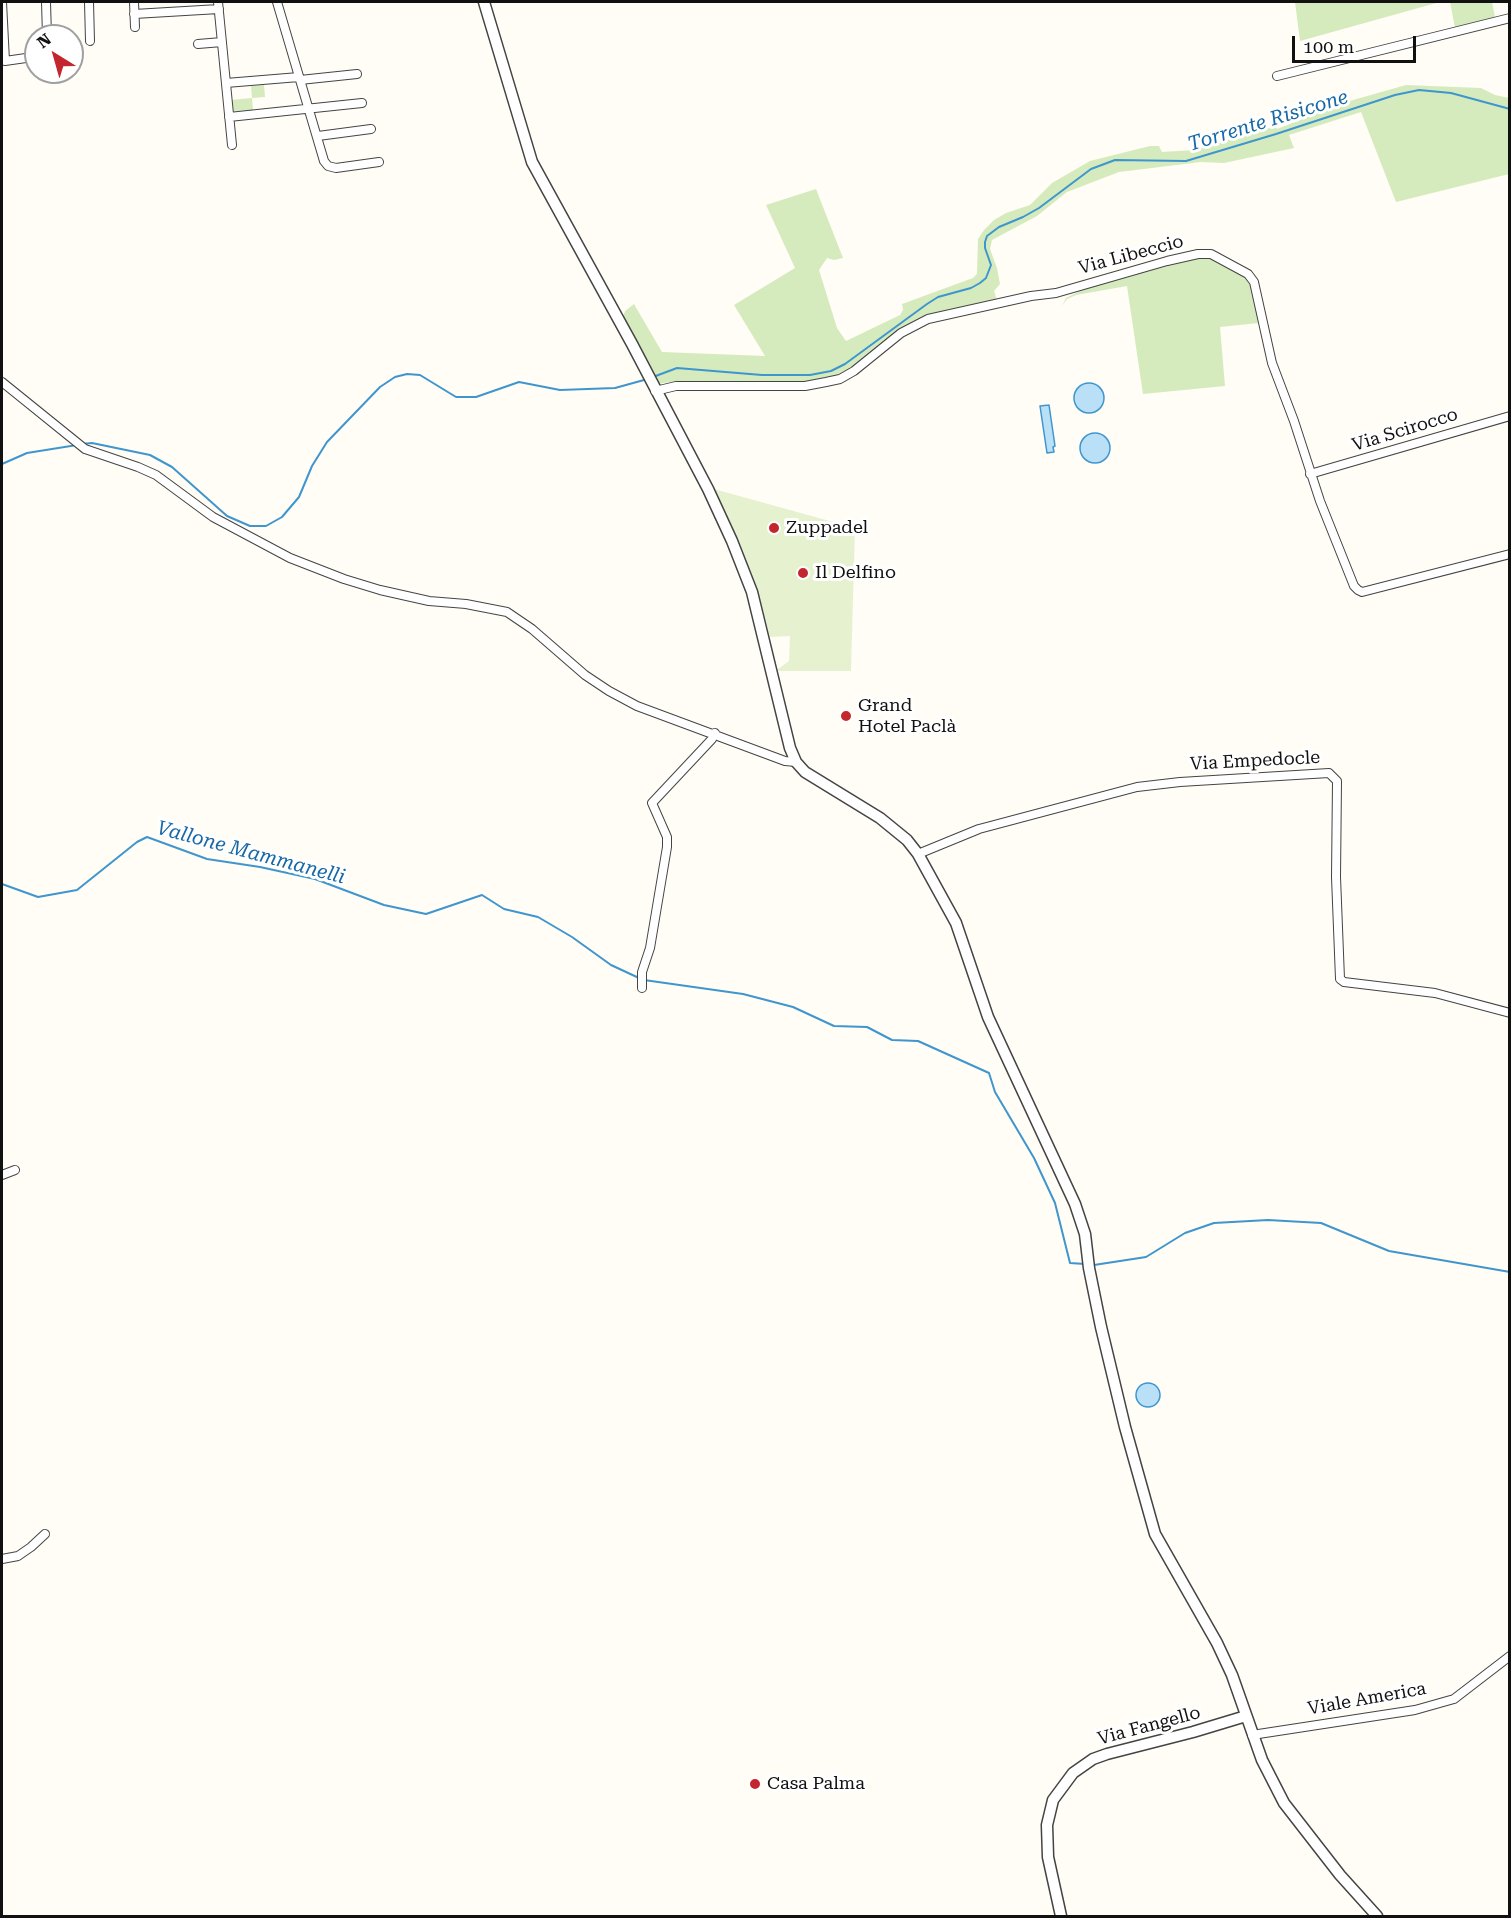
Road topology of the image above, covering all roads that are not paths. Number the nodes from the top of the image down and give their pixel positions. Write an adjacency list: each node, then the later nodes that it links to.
1 (3, 2): 15 (street)
2 (46, 2): 10 (street)
3 (89, 2): 12 (street)
4 (134, 2): 8 (street)
5 (277, 2): 18 (street)
6 (484, 2): 28 (street)
7 (219, 5): 8 (street); 13 (street)
8 (134, 14): 11 (street)
9 (1509, 18): 17 (street)
10 (47, 24)
11 (135, 27)
12 (90, 41)
13 (222, 42): 14 (street); 19 (street)
14 (198, 44)
15 (24, 58)
16 (357, 74): 18 (street)
17 (1277, 76)
18 (299, 79): 19 (street); 21 (street)
19 (226, 83): 22 (street)
20 (362, 103): 21 (street)
21 (309, 108): 22 (street); 24 (street)
22 (229, 117): 25 (street)
23 (370, 129): 24 (street)
24 (318, 136): 26 (street)
25 (232, 145)
26 (379, 162)
27 (2, 382): 32 (street)
28 (655, 391): 30 (street, Via Libeccio); 33 (street)
29 (1509, 417): 30 (street, Via Scirocco)
30 (1310, 474): 31 (street, Via Libeccio)
31 (1509, 554)
32 (715, 733): 33 (street); 35 (street)
33 (796, 762): 34 (street)
34 (918, 854): 36 (street, Via Empedocle); 42 (street)
35 (642, 988)
36 (1509, 1013)
37 (15, 1170): 38 (street)
38 (2, 1175)
39 (45, 1534): 40 (street)
40 (2, 1559)
41 (1509, 1656): 43 (street, Viale America)
42 (1246, 1716): 43 (street); 44 (street, Via Fangello)
43 (1252, 1735): 45 (street)
44 (1061, 1917)
45 (1377, 1917)

